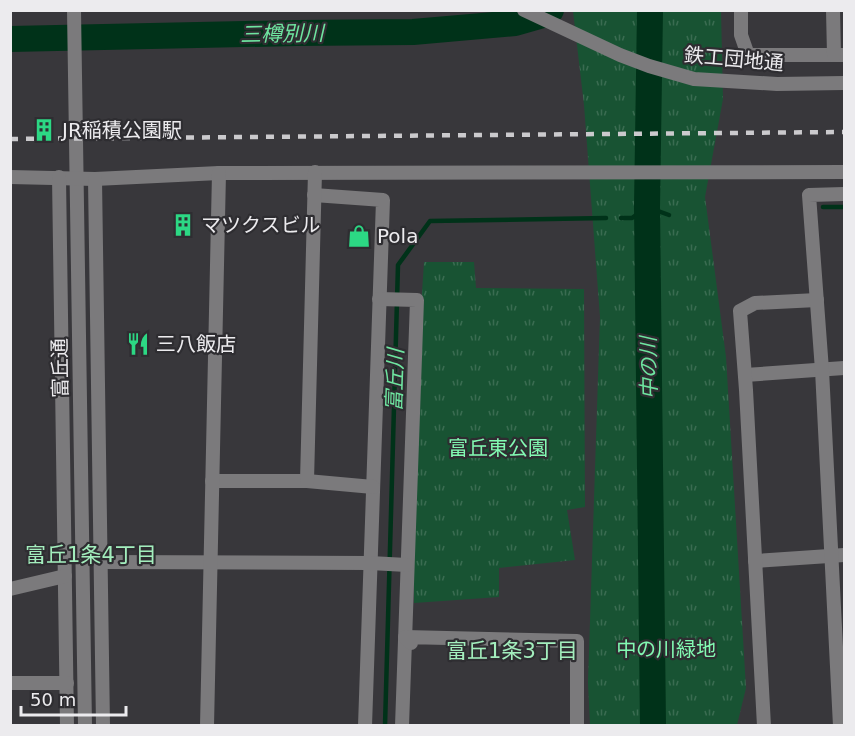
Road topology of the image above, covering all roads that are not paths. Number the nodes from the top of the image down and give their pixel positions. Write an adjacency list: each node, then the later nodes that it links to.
1 (74, 10): 35 (street, 富丘通)
2 (524, 10): 6 (street, 鉄工団地通)
3 (741, 10): 5 (street)
4 (833, 10): 5 (street)
5 (839, 55)
6 (844, 83)
7 (315, 172): 8 (street); 9 (street); 14 (street)
8 (844, 172)
9 (219, 173): 12 (street); 20 (street)
10 (10, 177): 11 (street)
11 (59, 177): 12 (street); 29 (street)
12 (95, 179): 25 (street)
13 (844, 194): 16 (street)
14 (314, 195): 15 (street); 21 (street)
15 (382, 299): 22 (street); 28 (street)
16 (817, 300): 18 (street); 19 (street)
17 (844, 368): 18 (street)
18 (822, 370): 19 (street); 23 (street)
19 (745, 375): 24 (street)
20 (212, 481): 21 (street); 26 (street)
21 (307, 481): 22 (street)
22 (373, 487): 27 (street)
23 (838, 555): 24 (street); 42 (street)
24 (755, 561): 41 (street)
25 (101, 562): 26 (street); 36 (street)
26 (210, 562): 27 (street); 37 (street)
27 (373, 563): 28 (street); 38 (street)
28 (403, 565): 31 (street)
29 (65, 576): 30 (street); 32 (street)
30 (10, 589)
31 (409, 641): 39 (street); 40 (street)
32 (66, 682): 33 (street); 34 (street)
33 (10, 683)
34 (67, 726)
35 (85, 726)
36 (103, 726)
37 (207, 726)
38 (365, 726)
39 (402, 726)
40 (577, 726)
41 (764, 726)
42 (840, 726)

